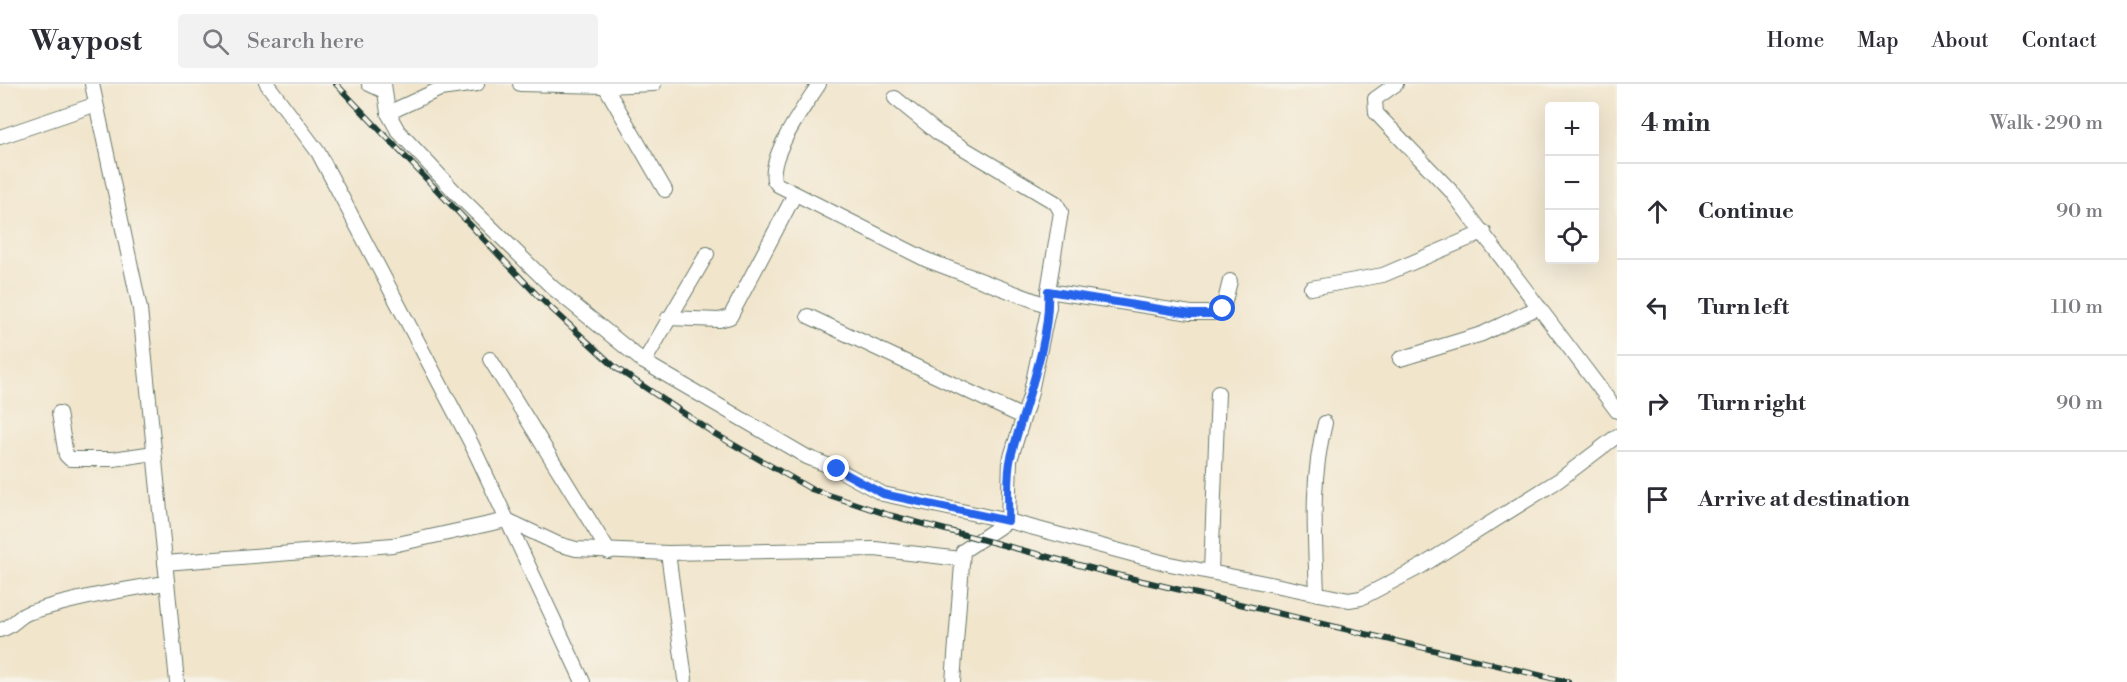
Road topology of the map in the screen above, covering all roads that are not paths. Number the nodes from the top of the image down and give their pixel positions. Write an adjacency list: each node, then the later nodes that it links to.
1 (92, 84): 12 (street)
2 (267, 84): 36 (street)
3 (369, 84): 10 (street)
4 (477, 84): 13 (street)
5 (520, 84): 9 (street)
6 (654, 84): 9 (street)
7 (819, 84): 16 (street)
8 (1396, 84): 17 (street)
9 (606, 86): 15 (street)
10 (384, 88): 13 (street)
11 (895, 98): 21 (street)
12 (94, 105): 14 (street); 35 (street)
13 (388, 113): 28 (street)
14 (0, 137)
15 (665, 190)
16 (795, 194): 22 (street); 25 (street)
17 (1484, 232): 20 (street); 23 (street)
18 (707, 254): 25 (street)
19 (1230, 281): 21 (street)
20 (1311, 288)
21 (1048, 291): 22 (street)
22 (1049, 306): 32 (street)
23 (1539, 307): 27 (street); 30 (street)
24 (808, 316): 32 (street)
25 (668, 318): 28 (street)
26 (490, 359): 38 (street)
27 (1400, 359)
28 (644, 362): 37 (street)
29 (1218, 393): 42 (street)
30 (1617, 411)
31 (58, 413): 35 (street)
32 (1023, 417): 37 (street)
33 (1325, 423): 44 (street)
34 (1617, 436): 44 (street)
35 (154, 453): 41 (street)
36 (507, 520): 38 (street); 41 (street); 48 (street)
37 (1008, 521): 40 (street); 42 (street)
38 (609, 552): 39 (street)
39 (668, 553): 40 (street); 46 (street)
40 (962, 559): 49 (street)
41 (165, 563): 43 (street)
42 (1211, 571): 44 (street)
43 (166, 583): 45 (street); 47 (street)
44 (1317, 594)
45 (0, 630)
46 (685, 680)
47 (177, 682)
48 (583, 682)
49 (953, 682)

